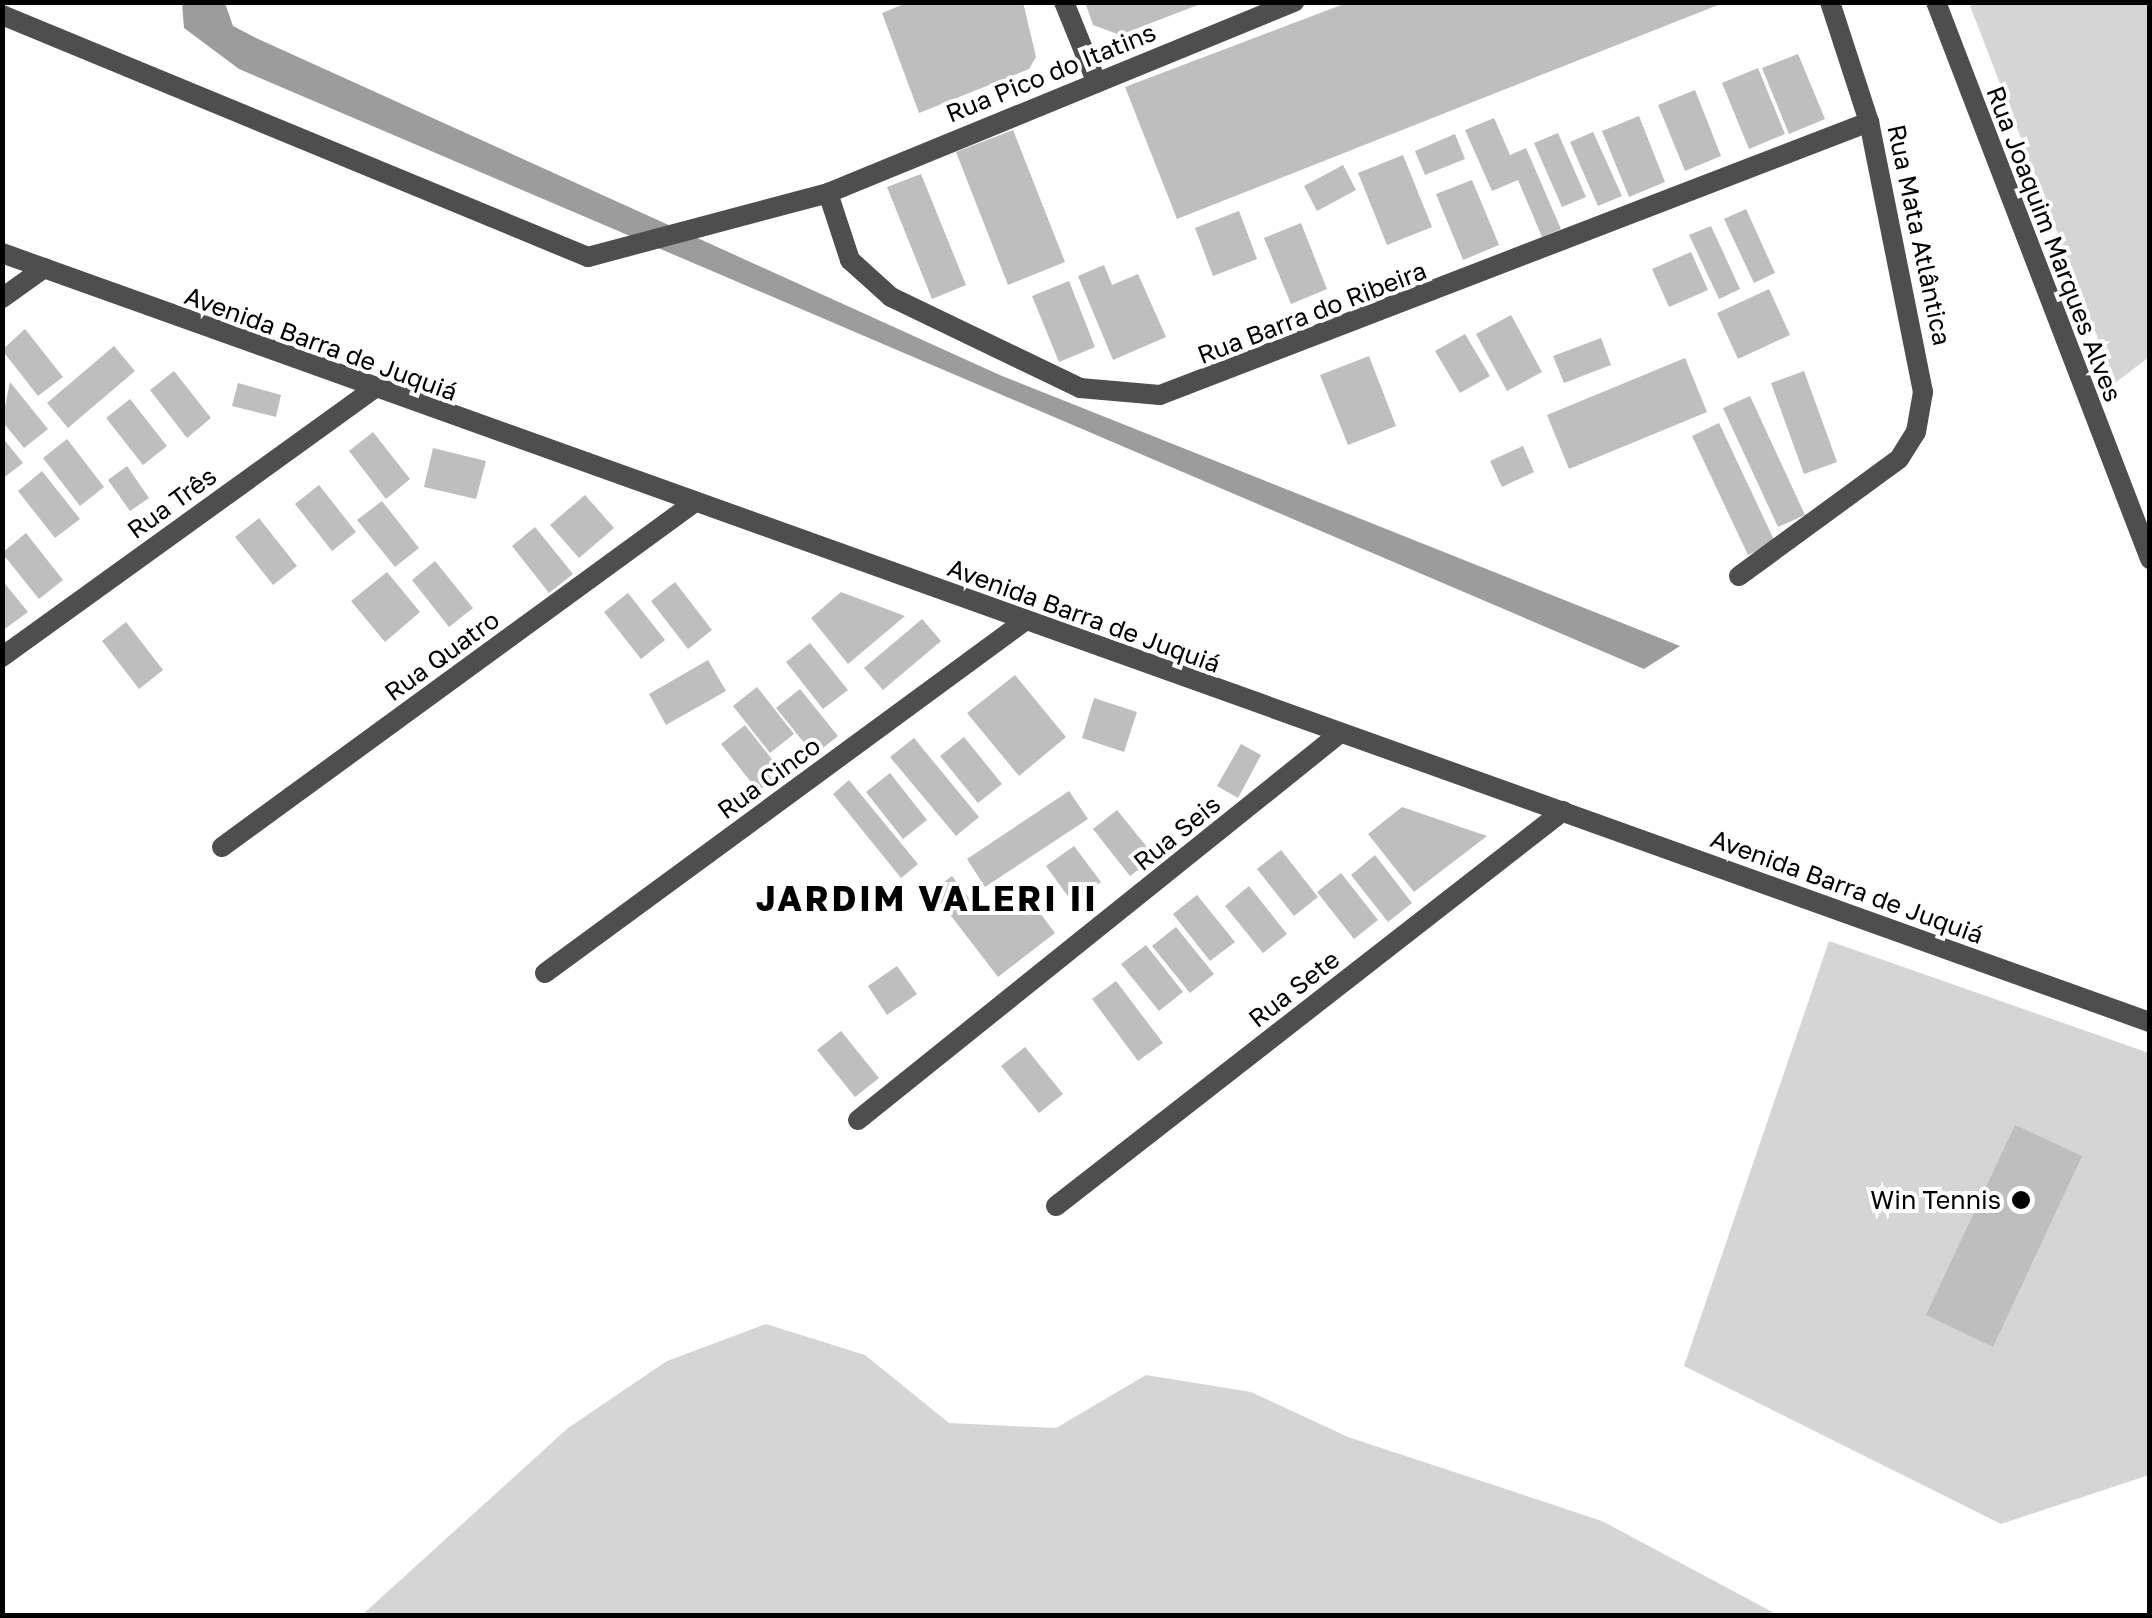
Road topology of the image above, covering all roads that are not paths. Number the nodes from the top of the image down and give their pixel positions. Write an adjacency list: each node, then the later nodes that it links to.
1 (1064, 2): 6 (street)
2 (1294, 2): 6 (street, Rua Pico do Itatins)
3 (1830, 2): 7 (street, Rua Mata Atlântica)
4 (1936, 2): 14 (street, Rua Joaquim Marques Alves)
5 (2, 16): 8 (street, Rua Pico do Itatins)
6 (1096, 81): 8 (street, Rua Pico do Itatins)
7 (1870, 122): 8 (street, Rua Barra do Ribeira); 15 (street, Rua Mata Atlântica)
8 (828, 193)
9 (2, 253): 10 (street, Avenida Barra de Juquiá)
10 (44, 268): 11 (street); 12 (street, Avenida Barra de Juquiá)
11 (2, 298)
12 (372, 390): 13 (street, Avenida Barra de Juquiá); 17 (street, Rua Três)
13 (691, 504): 16 (street, Avenida Barra de Juquiá); 20 (street, Rua Quatro)
14 (2150, 559)
15 (1739, 576)
16 (1022, 623): 18 (street, Avenida Barra de Juquiá); 21 (street, Rua Cinco)
17 (2, 657)
18 (1339, 734): 19 (street, Avenida Barra de Juquiá); 23 (street, Rua Seis)
19 (1563, 811): 22 (street, Avenida Barra de Juquiá); 24 (street, Rua Sete)
20 (222, 847)
21 (546, 972)
22 (2150, 1022)
23 (858, 1120)
24 (1056, 1206)

